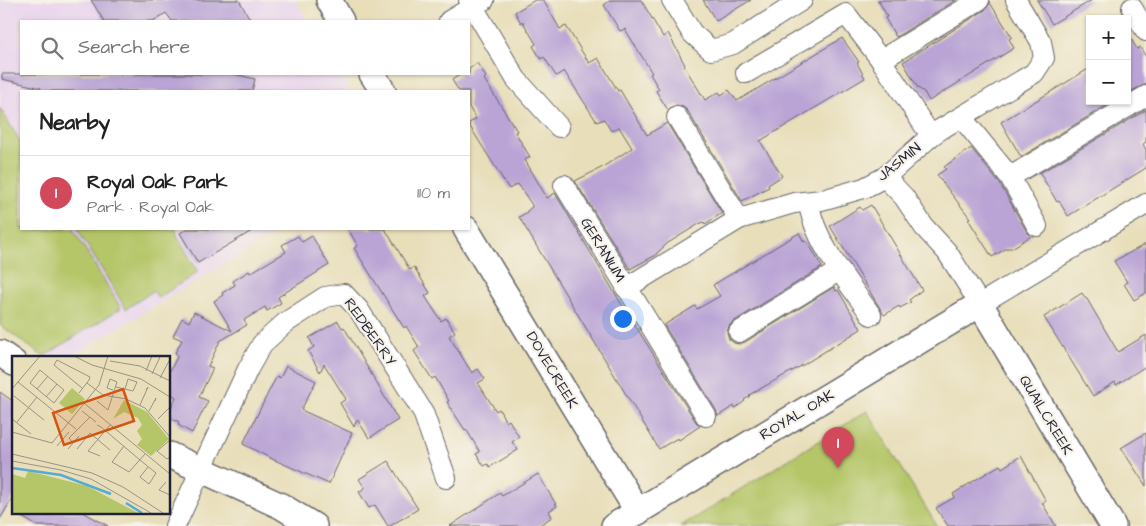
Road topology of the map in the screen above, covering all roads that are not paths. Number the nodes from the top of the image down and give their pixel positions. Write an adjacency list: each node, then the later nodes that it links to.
1 (329, 0): 8 (street)
2 (672, 0): 3 (street)
3 (802, 0)
4 (979, 0): 11 (street)
5 (1016, 0): 17 (street, JASMIN)
6 (475, 2): 9 (street); 18 (street)
7 (1132, 8): 10 (street)
8 (340, 20)
9 (450, 20)
10 (1146, 31)
11 (881, 60): 12 (street); 19 (street)
12 (746, 73)
13 (373, 75): 14 (street)
14 (382, 90)
15 (1146, 96): 21 (street)
16 (677, 117): 25 (street)
17 (962, 118): 19 (street, JASMIN); 21 (street)
18 (559, 127)
19 (930, 136): 20 (street, JASMIN)
20 (885, 176): 23 (street, JASMIN); 30 (street)
21 (1010, 177): 26 (street)
22 (564, 185): 29 (street, GERANIUM)
23 (809, 202): 25 (street, JASMIN); 28 (street)
24 (1146, 204): 30 (street)
25 (739, 219): 29 (street, JASMIN)
26 (1037, 226)
27 (467, 230): 39 (street, DOVECREEK)
28 (840, 270): 31 (street); 32 (street)
29 (626, 288): 35 (street, GERANIUM)
30 (980, 304): 39 (street, ROYAL OAK); 43 (street, QUAILCREEK)
31 (871, 315)
32 (739, 332)
33 (0, 353): 34 (street)
34 (12, 362)
35 (706, 416)
36 (170, 455): 37 (street)
37 (200, 470): 38 (street, REDBERRY); 40 (street); 41 (street)
38 (446, 478)
39 (638, 512): 42 (street, ROYAL OAK)
40 (175, 526)
41 (314, 526)
42 (614, 526)
43 (1113, 526)

